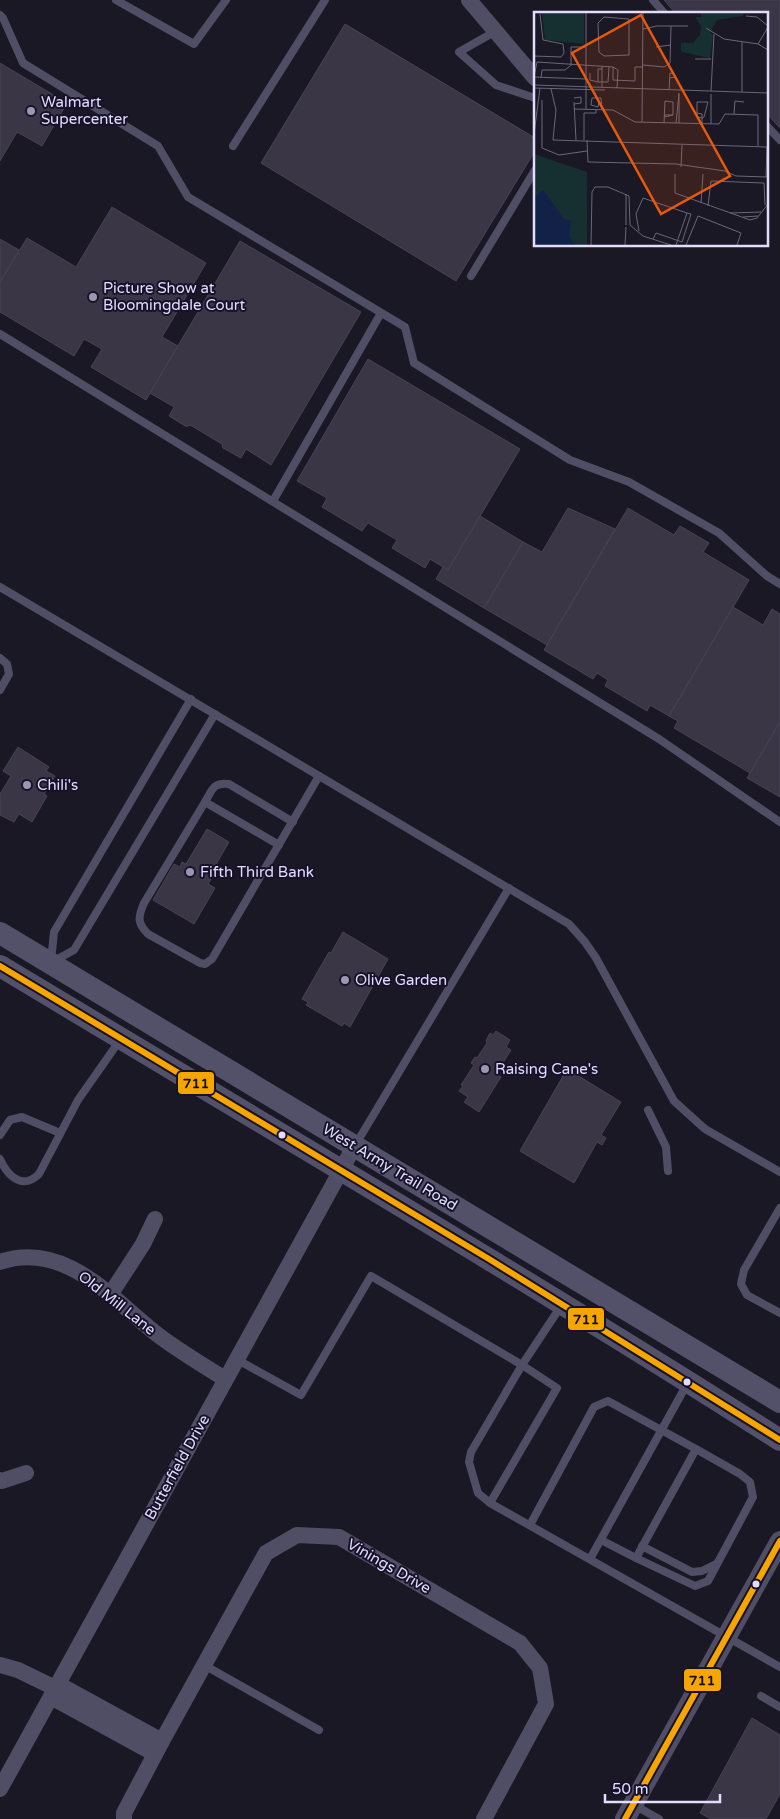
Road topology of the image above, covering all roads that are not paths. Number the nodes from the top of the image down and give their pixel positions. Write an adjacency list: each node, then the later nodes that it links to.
1 (116, 0): 2 (lane)
2 (226, 0)
3 (325, 0): 13 (lane)
4 (470, 0): 8 (street)
5 (653, 0): 6 (lane)
6 (663, 12)
7 (0, 15): 16 (lane)
8 (496, 31): 9 (street); 10 (lane)
9 (534, 77)
10 (534, 98)
11 (768, 127): 12 (lane)
12 (780, 140)
13 (233, 146)
14 (534, 172): 15 (lane)
15 (471, 276)
16 (382, 313): 18 (lane); 19 (lane)
17 (0, 334): 18 (lane)
18 (273, 502): 28 (lane)
19 (780, 584)
20 (0, 588): 23 (lane)
21 (0, 658): 22 (lane)
22 (0, 690)
23 (191, 699): 24 (lane); 32 (lane)
24 (215, 714): 25 (lane); 32 (lane)
25 (319, 776): 27 (lane); 30 (lane)
26 (205, 802): 27 (lane); 29 (lane); 29 (lane)
27 (293, 822): 29 (lane)
28 (780, 822)
29 (279, 845)
30 (509, 888): 39 (lane); 43 (lane)
31 (0, 933): 32 (main road, West Army Trail Road)
32 (51, 963): 34 (main road); 39 (main road, West Army Trail Road)
33 (0, 966): 34 (main road, West Army Trail Road)
34 (35, 987): 35 (main road, West Army Trail Road)
35 (122, 1039): 37 (lane); 41 (main road, West Army Trail Road)
36 (648, 1110): 42 (lane)
37 (60, 1133): 38 (lane); 40 (lane)
38 (0, 1135)
39 (355, 1145): 41 (street, Butterfield Drive); 54 (main road, West Army Trail Road)
40 (0, 1159)
41 (342, 1170): 48 (main road, West Army Trail Road); 50 (street, Butterfield Drive)
42 (668, 1171)
43 (780, 1172)
44 (780, 1208): 49 (lane)
45 (155, 1218): 47 (street)
46 (0, 1262): 47 (street, Old Mill Lane)
47 (110, 1295): 52 (street, Old Mill Lane)
48 (563, 1304): 51 (lane); 53 (main road, West Army Trail Road)
49 (780, 1313)
50 (236, 1359): 51 (lane); 52 (street, Butterfield Drive)
51 (522, 1365): 60 (lane); 60 (lane)
52 (225, 1379): 72 (street, Butterfield Drive)
53 (688, 1382): 55 (lane); 56 (main road, West Army Trail Road)
54 (780, 1402)
55 (661, 1429): 57 (lane); 61 (lane); 62 (lane)
56 (780, 1440)
57 (696, 1449): 64 (lane); 67 (lane)
58 (26, 1473): 59 (street)
59 (0, 1480)
60 (490, 1503): 61 (lane)
61 (530, 1525): 66 (lane)
62 (601, 1540): 65 (lane); 66 (lane)
63 (780, 1541): 68 (street)
64 (642, 1546): 65 (lane); 67 (lane)
65 (636, 1558): 67 (lane)
66 (590, 1559): 68 (lane)
67 (716, 1564)
68 (727, 1636): 71 (lane); 78 (street)
69 (0, 1665): 72 (street)
70 (204, 1665): 75 (lane); 76 (street, Vinings Drive); 80 (street, Vinings Drive)
71 (780, 1667)
72 (55, 1690): 76 (street); 77 (street, Butterfield Drive)
73 (761, 1696): 74 (lane)
74 (780, 1707)
75 (319, 1730)
76 (158, 1747): 79 (street, Vinings Drive)
77 (0, 1789)
78 (629, 1812): 81 (lane)
79 (124, 1819)
80 (484, 1819)
81 (659, 1819)

